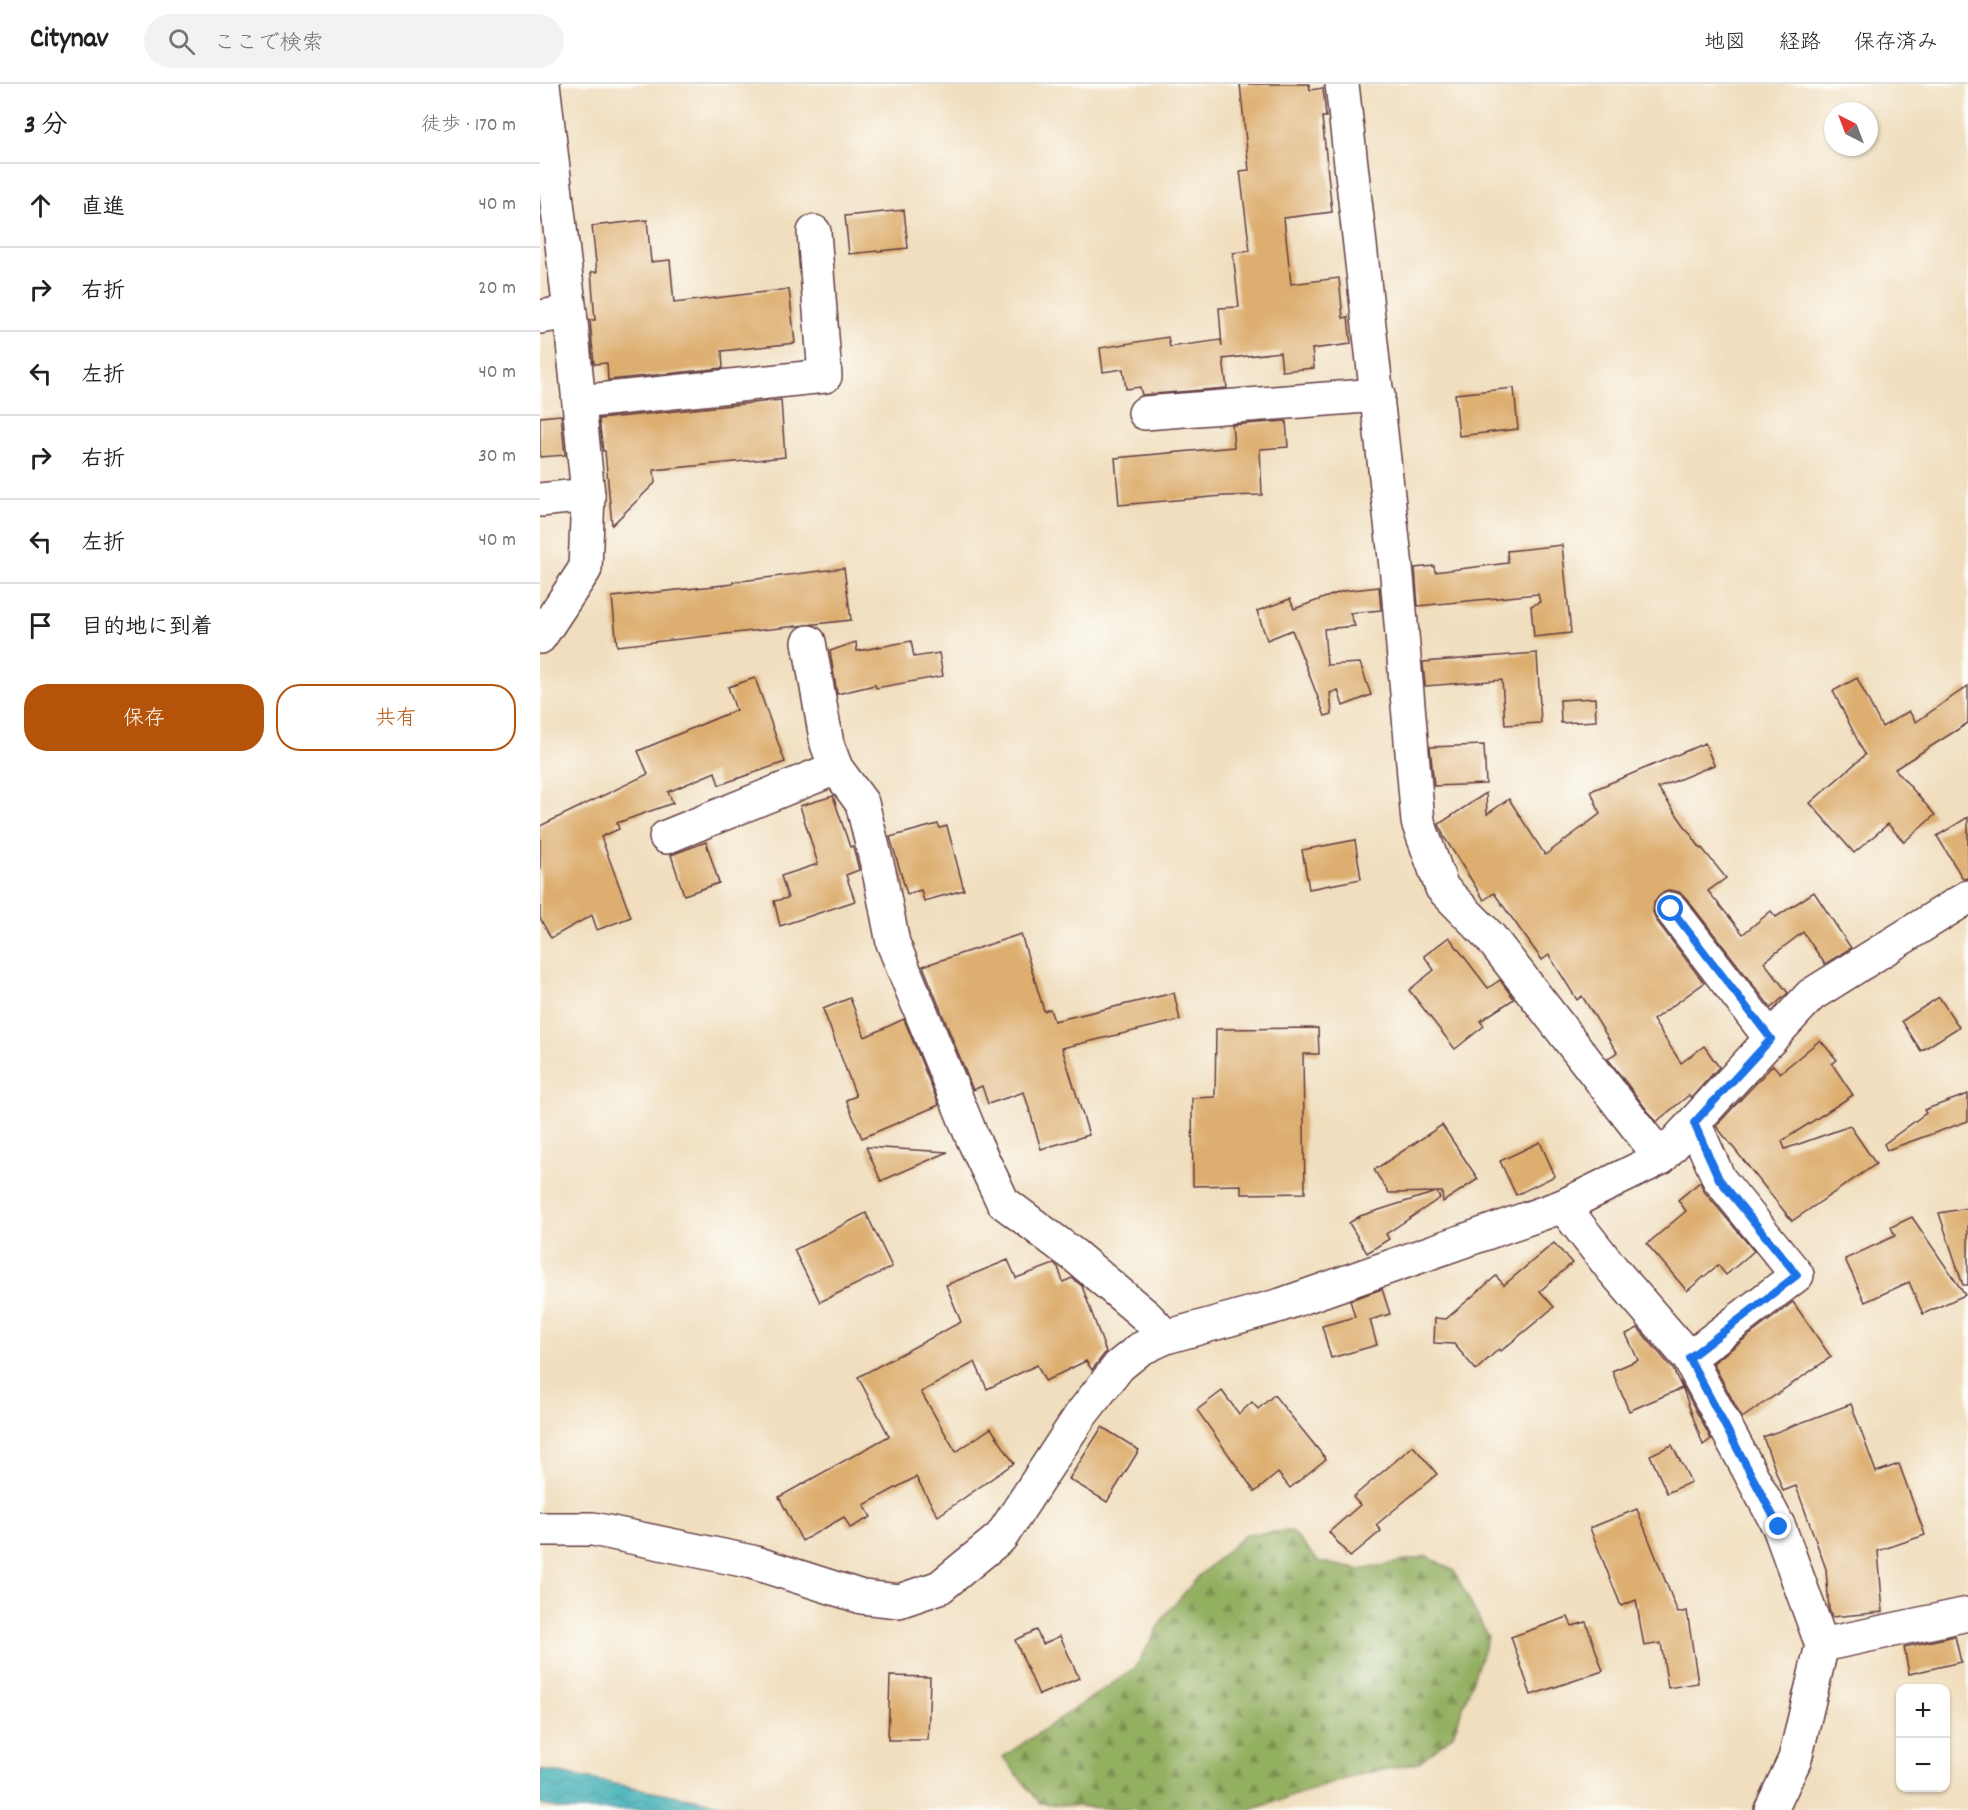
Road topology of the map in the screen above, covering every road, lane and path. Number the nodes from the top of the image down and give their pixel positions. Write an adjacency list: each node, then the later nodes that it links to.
1 (543, 84): 4 (street)
2 (1342, 84): 5 (street)
3 (814, 232): 6 (street)
4 (555, 315): 6 (street)
5 (1378, 394): 7 (street); 18 (street)
6 (579, 402): 8 (street)
7 (1145, 413)
8 (588, 495): 9 (street); 10 (street)
9 (540, 500)
10 (540, 637)
11 (809, 642): 12 (street)
12 (836, 768): 13 (street); 20 (street)
13 (666, 837)
14 (1968, 897): 16 (street)
15 (1671, 909): 16 (street)
16 (1771, 1039): 17 (street)
17 (1694, 1123): 18 (street); 21 (street)
18 (1661, 1158): 19 (street)
19 (1563, 1206): 20 (street); 21 (street)
20 (1166, 1337): 22 (street)
21 (1689, 1358): 24 (street)
22 (540, 1528)
23 (1968, 1614): 24 (street)
24 (1822, 1645): 25 (street)
25 (1771, 1810)

